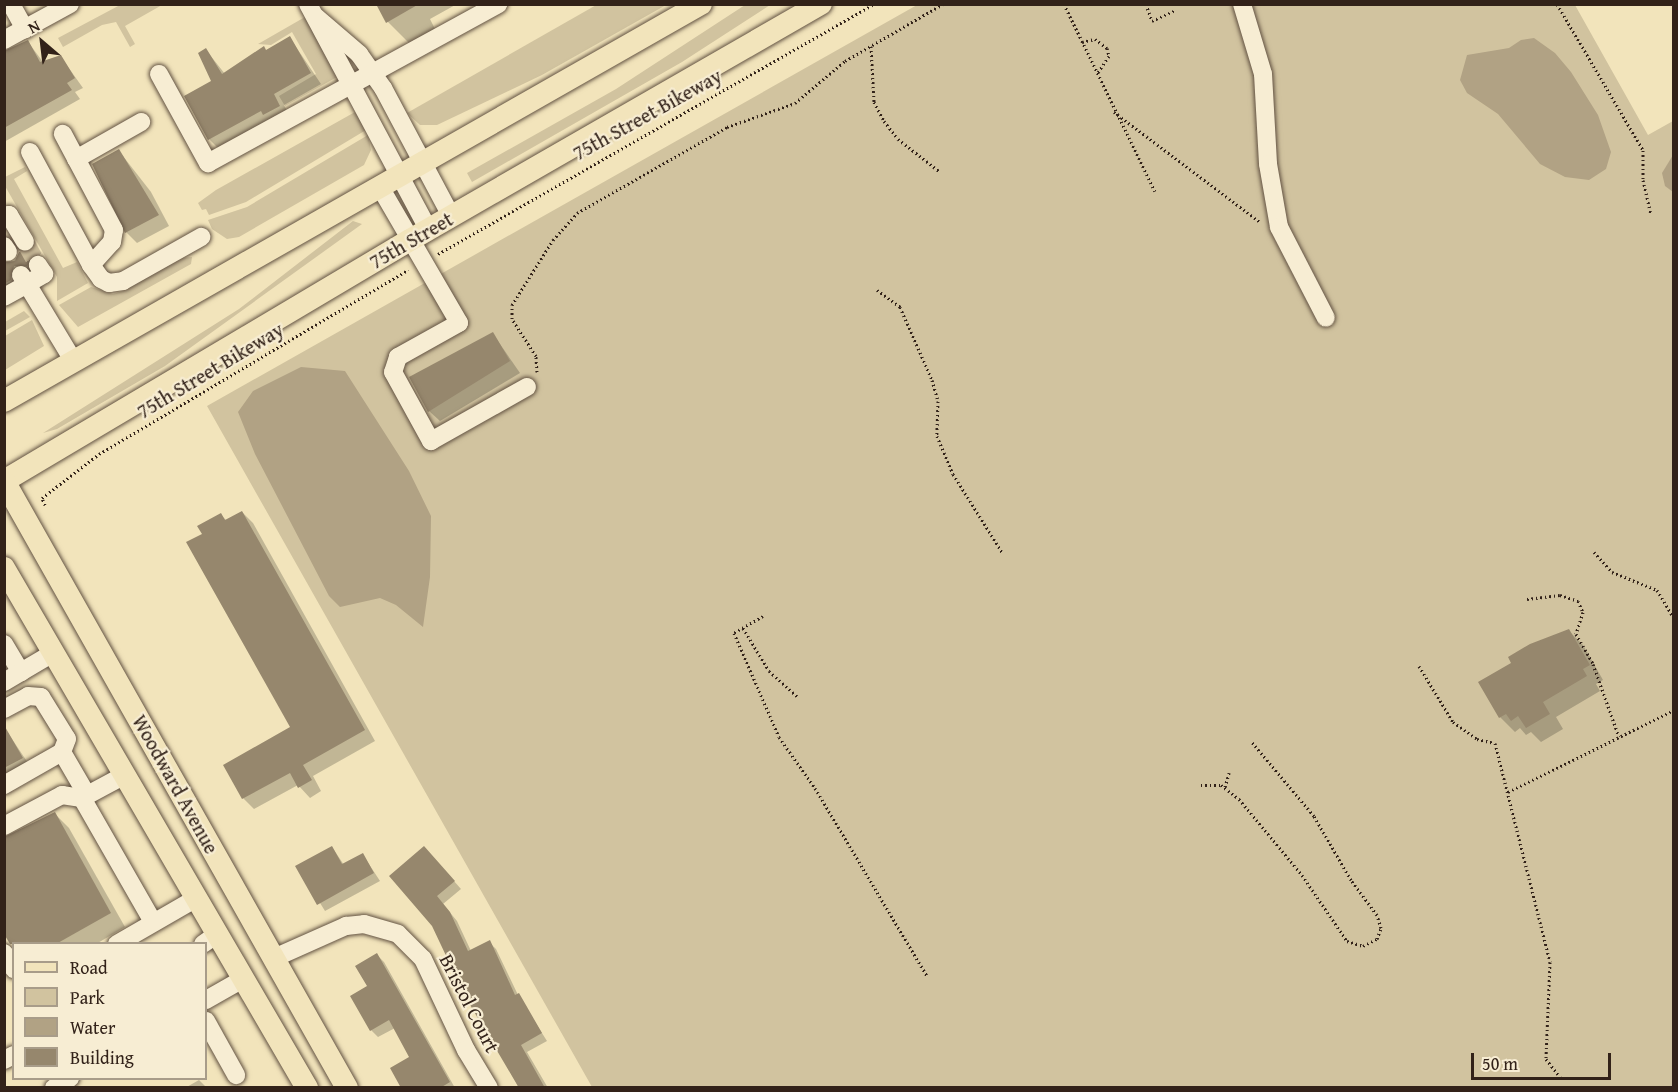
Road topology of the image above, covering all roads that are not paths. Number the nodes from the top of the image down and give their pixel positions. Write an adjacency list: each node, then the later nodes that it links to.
1 (11, 4): 8 (street)
2 (70, 4): 8 (street)
3 (498, 4): 11 (street)
4 (700, 4): 17 (main road)
5 (821, 4): 20 (main road, 75th Street)
6 (1242, 4): 29 (street)
7 (311, 10): 11 (street); 12 (street)
8 (25, 29): 9 (street)
9 (4, 40)
10 (159, 74): 12 (street)
11 (374, 75): 12 (street); 17 (street)
12 (352, 84): 18 (street)
13 (141, 122): 16 (street)
14 (63, 134): 16 (street)
15 (30, 152): 26 (street)
16 (76, 159): 26 (street)
17 (422, 163): 18 (main road); 20 (street)
18 (399, 176): 19 (main road); 22 (street)
19 (380, 187): 22 (street); 30 (main road)
20 (451, 216): 22 (main road, 75th Street)
21 (4, 218): 24 (street)
22 (419, 235): 31 (street); 33 (main road, 75th Street)
23 (201, 237): 26 (street)
24 (25, 242)
25 (38, 265): 27 (street)
26 (91, 265)
27 (24, 280): 28 (street); 30 (street)
28 (6, 293)
29 (1326, 318)
30 (74, 362): 32 (main road)
31 (527, 387)
32 (4, 401)
33 (5, 481): 51 (main road, Woodward Avenue)
34 (4, 568): 35 (main road, Woodward Avenue)
35 (10, 592): 37 (main road, Woodward Avenue)
36 (4, 644): 38 (street)
37 (53, 653): 38 (street); 42 (main road, Woodward Avenue)
38 (21, 672): 39 (street)
39 (4, 682)
40 (4, 709): 41 (street)
41 (62, 752): 43 (street); 44 (street)
42 (123, 776): 44 (street); 46 (main road, Woodward Avenue)
43 (4, 785)
44 (85, 796): 45 (street); 47 (street)
45 (4, 826)
46 (195, 899): 47 (street); 48 (main road, Woodward Avenue)
47 (153, 922): 49 (street)
48 (210, 939): 53 (main road, Woodward Avenue)
49 (120, 942)
50 (4, 953): 52 (street)
51 (274, 958): 60 (main road, Woodward Avenue); 61 (street, Bristol Court)
52 (12, 966)
53 (243, 979): 54 (street); 59 (main road, Woodward Avenue)
54 (207, 999)
55 (207, 1023): 56 (street)
56 (236, 1075)
57 (67, 1080): 58 (street)
58 (54, 1088)
59 (307, 1088)
60 (347, 1088)
61 (489, 1088)

